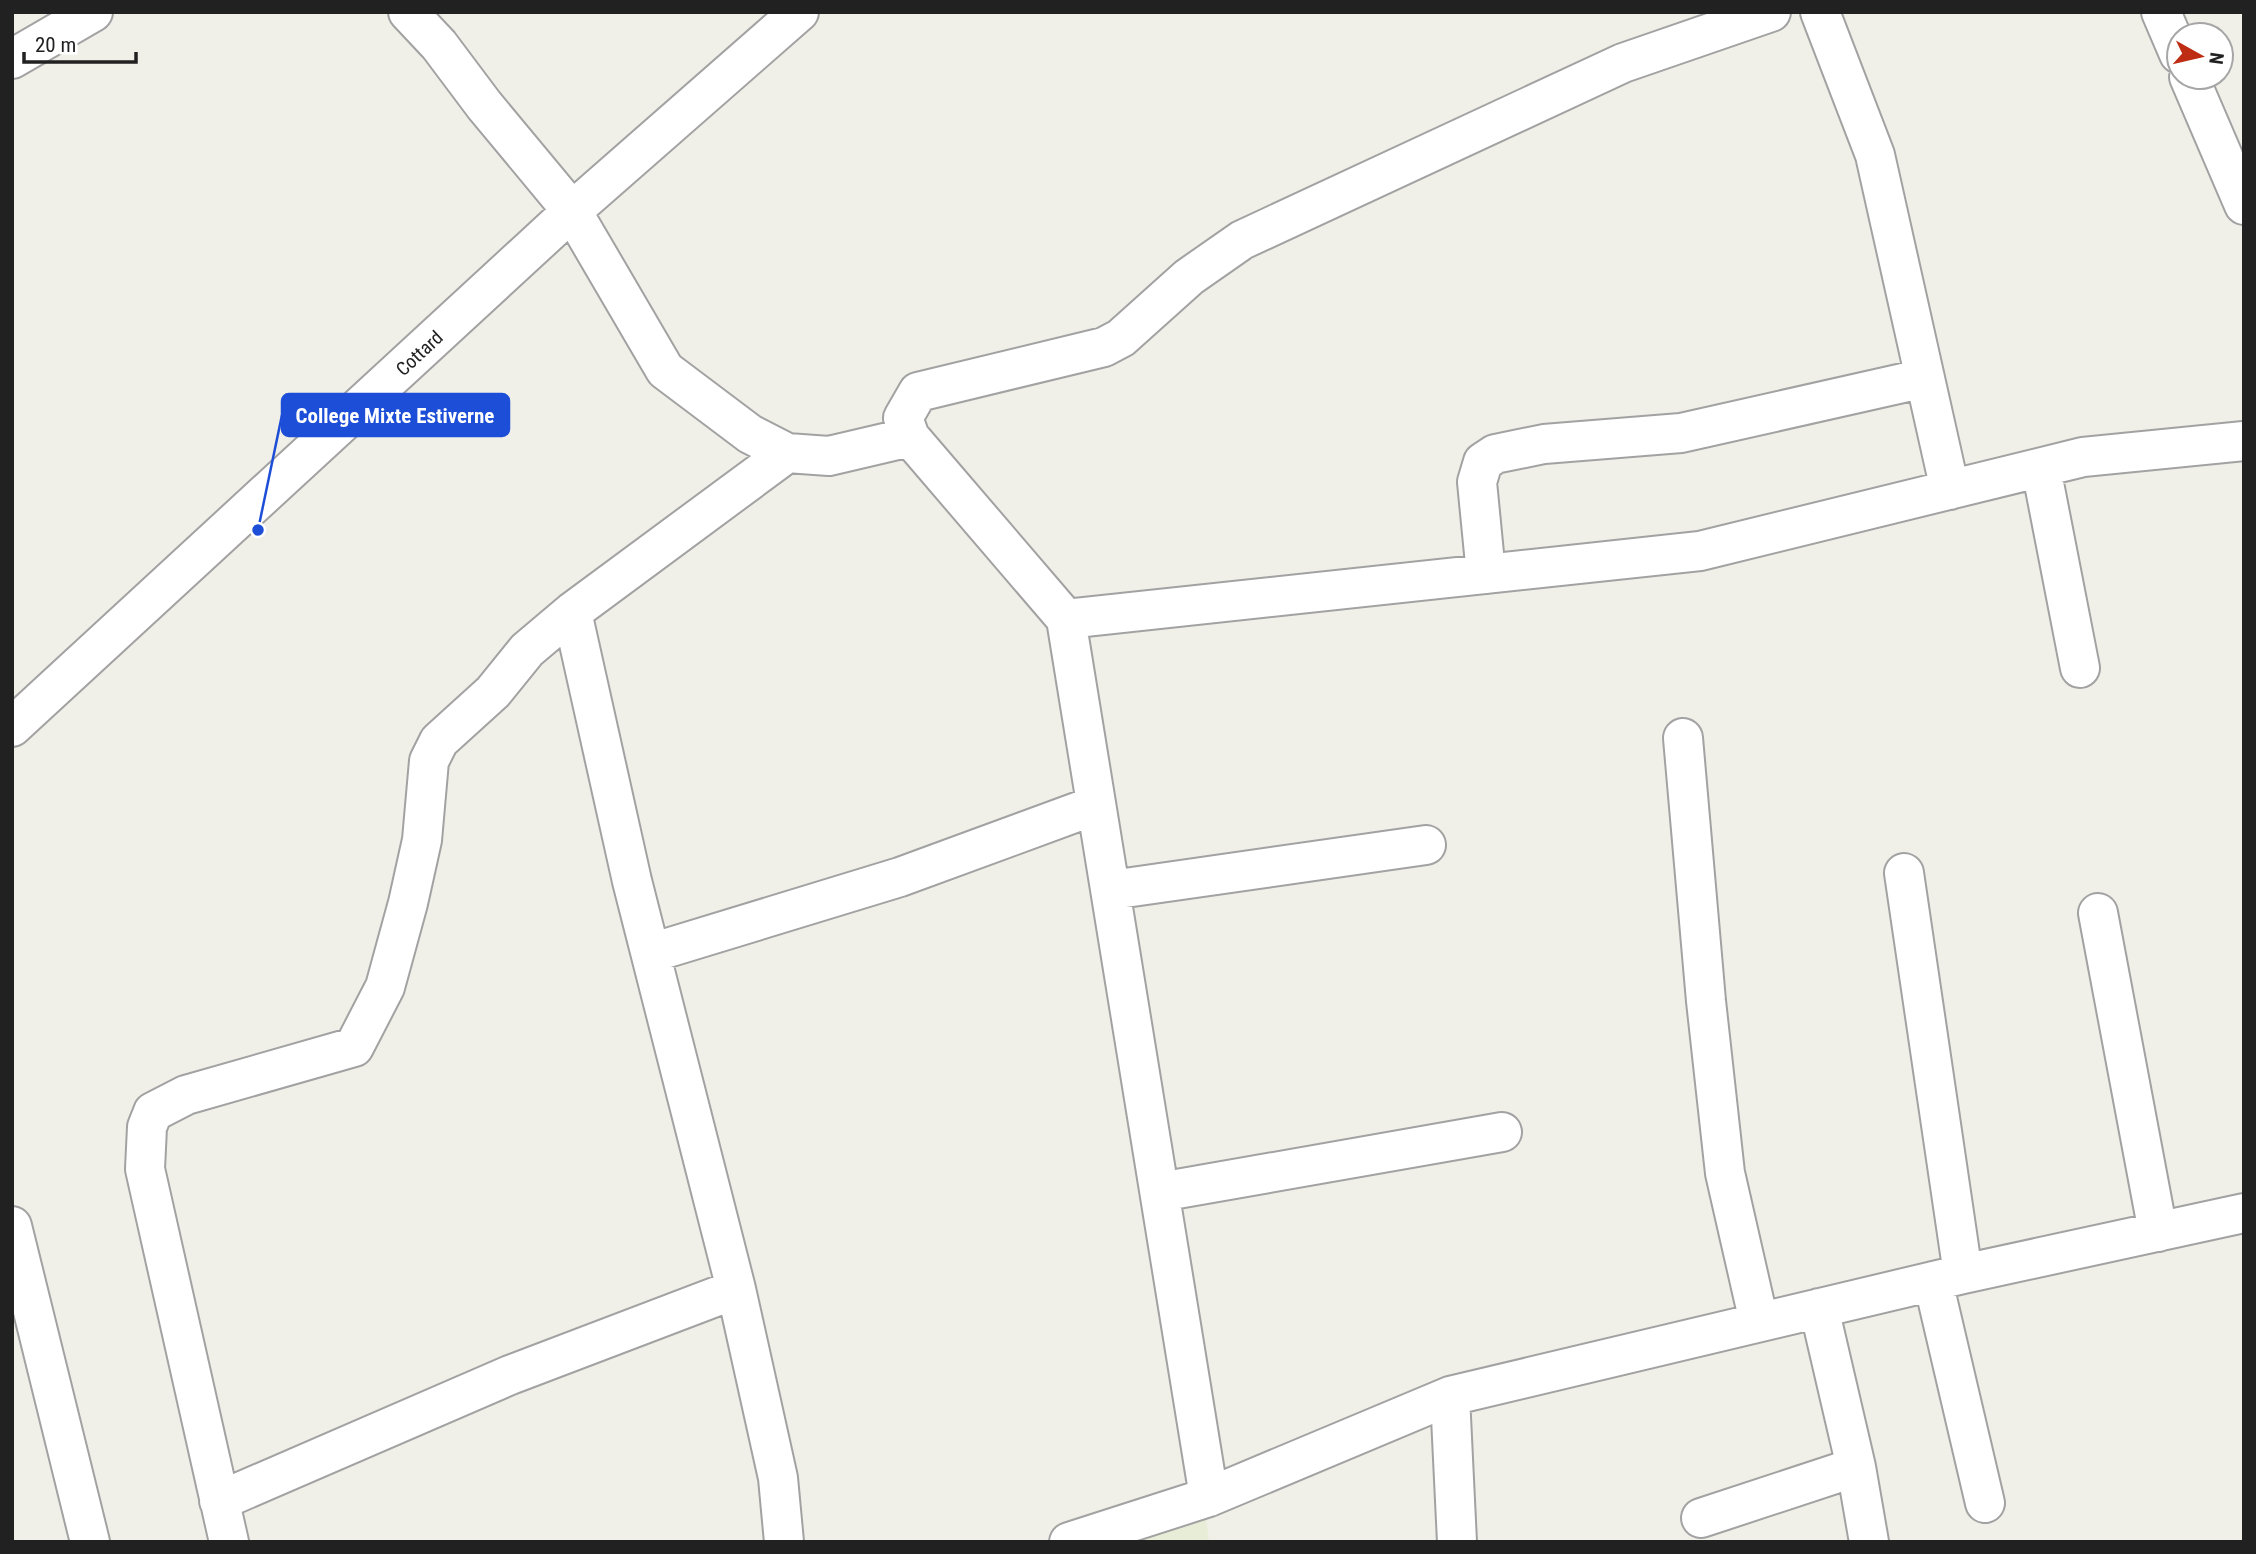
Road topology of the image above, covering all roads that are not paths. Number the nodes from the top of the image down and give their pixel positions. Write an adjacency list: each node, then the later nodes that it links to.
1 (408, 12): 6 (street)
2 (799, 12): 10 (street, Cottard)
3 (1771, 12): 12 (street)
4 (1820, 12): 11 (street)
5 (75, 17): 7 (street)
6 (438, 29): 10 (street)
7 (12, 59)
8 (2195, 91): 9 (street)
9 (2244, 205)
10 (572, 211): 14 (street); 21 (street, Cottard)
11 (1925, 378): 16 (street); 17 (street)
12 (910, 437): 14 (street); 19 (street)
13 (2244, 441): 15 (street)
14 (787, 453): 18 (street)
15 (2041, 468): 16 (street); 20 (street)
16 (1950, 490): 17 (street)
17 (1486, 574): 19 (street)
18 (572, 612): 28 (street); 41 (street)
19 (1066, 619): 23 (street)
20 (2080, 668)
21 (12, 727)
22 (1683, 738): 37 (street)
23 (1096, 806): 26 (street); 28 (street)
24 (1426, 845): 26 (street)
25 (1904, 873): 34 (street)
26 (1111, 890): 30 (street)
27 (2098, 913): 33 (street)
28 (651, 953): 35 (street)
29 (1502, 1132): 30 (street)
30 (1160, 1192): 40 (street)
31 (2244, 1213): 33 (street)
32 (12, 1226): 44 (street)
33 (2158, 1232): 34 (street)
34 (1948, 1277): 36 (street); 42 (street)
35 (736, 1289): 41 (street); 46 (street)
36 (1819, 1308): 37 (street); 39 (street)
37 (1759, 1322): 38 (street)
38 (1450, 1396): 40 (street); 48 (street)
39 (1856, 1466): 43 (street); 49 (street)
40 (1209, 1497): 47 (street)
41 (219, 1501): 45 (street)
42 (1985, 1503)
43 (1701, 1518)
44 (90, 1542)
45 (229, 1542)
46 (784, 1542)
47 (1069, 1542)
48 (1457, 1542)
49 (1869, 1542)

